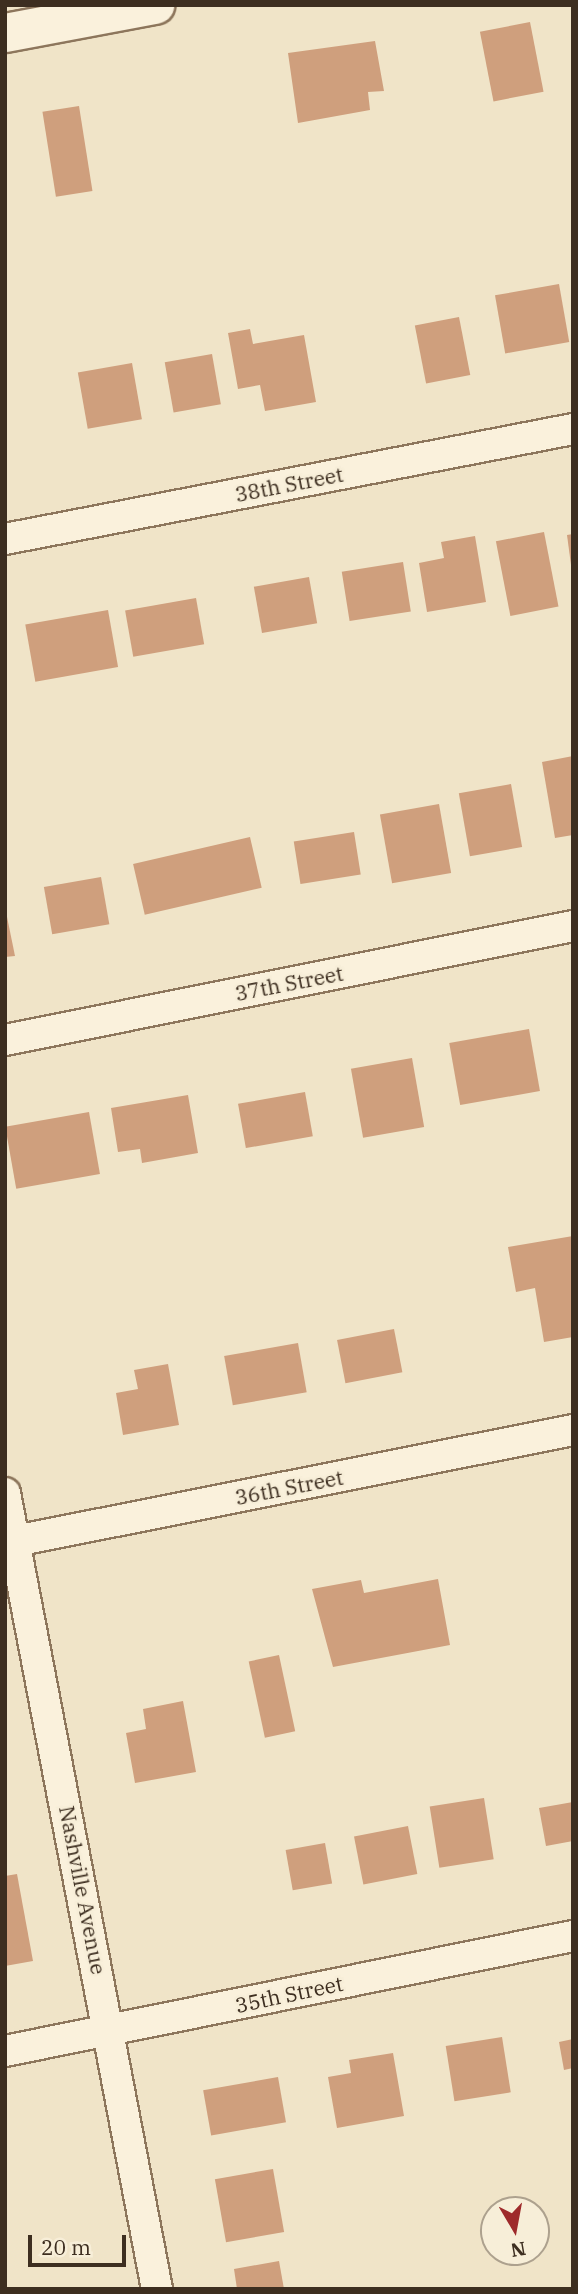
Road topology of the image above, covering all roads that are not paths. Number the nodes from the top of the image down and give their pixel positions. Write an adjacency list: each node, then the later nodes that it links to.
1 (155, 5): 2 (street)
2 (5, 33)
3 (573, 429): 4 (street, 38th Street)
4 (5, 539)
5 (573, 926): 6 (street, 37th Street)
6 (5, 1040)
7 (573, 1430): 9 (street, 36th Street)
8 (5, 1493): 9 (street, Nashville Avenue)
9 (9, 1543): 11 (street, Nashville Avenue)
10 (573, 1936): 11 (street, 35th Street)
11 (111, 2031): 12 (street, 35th Street); 13 (street, Nashville Avenue)
12 (5, 2051)
13 (156, 2289)

